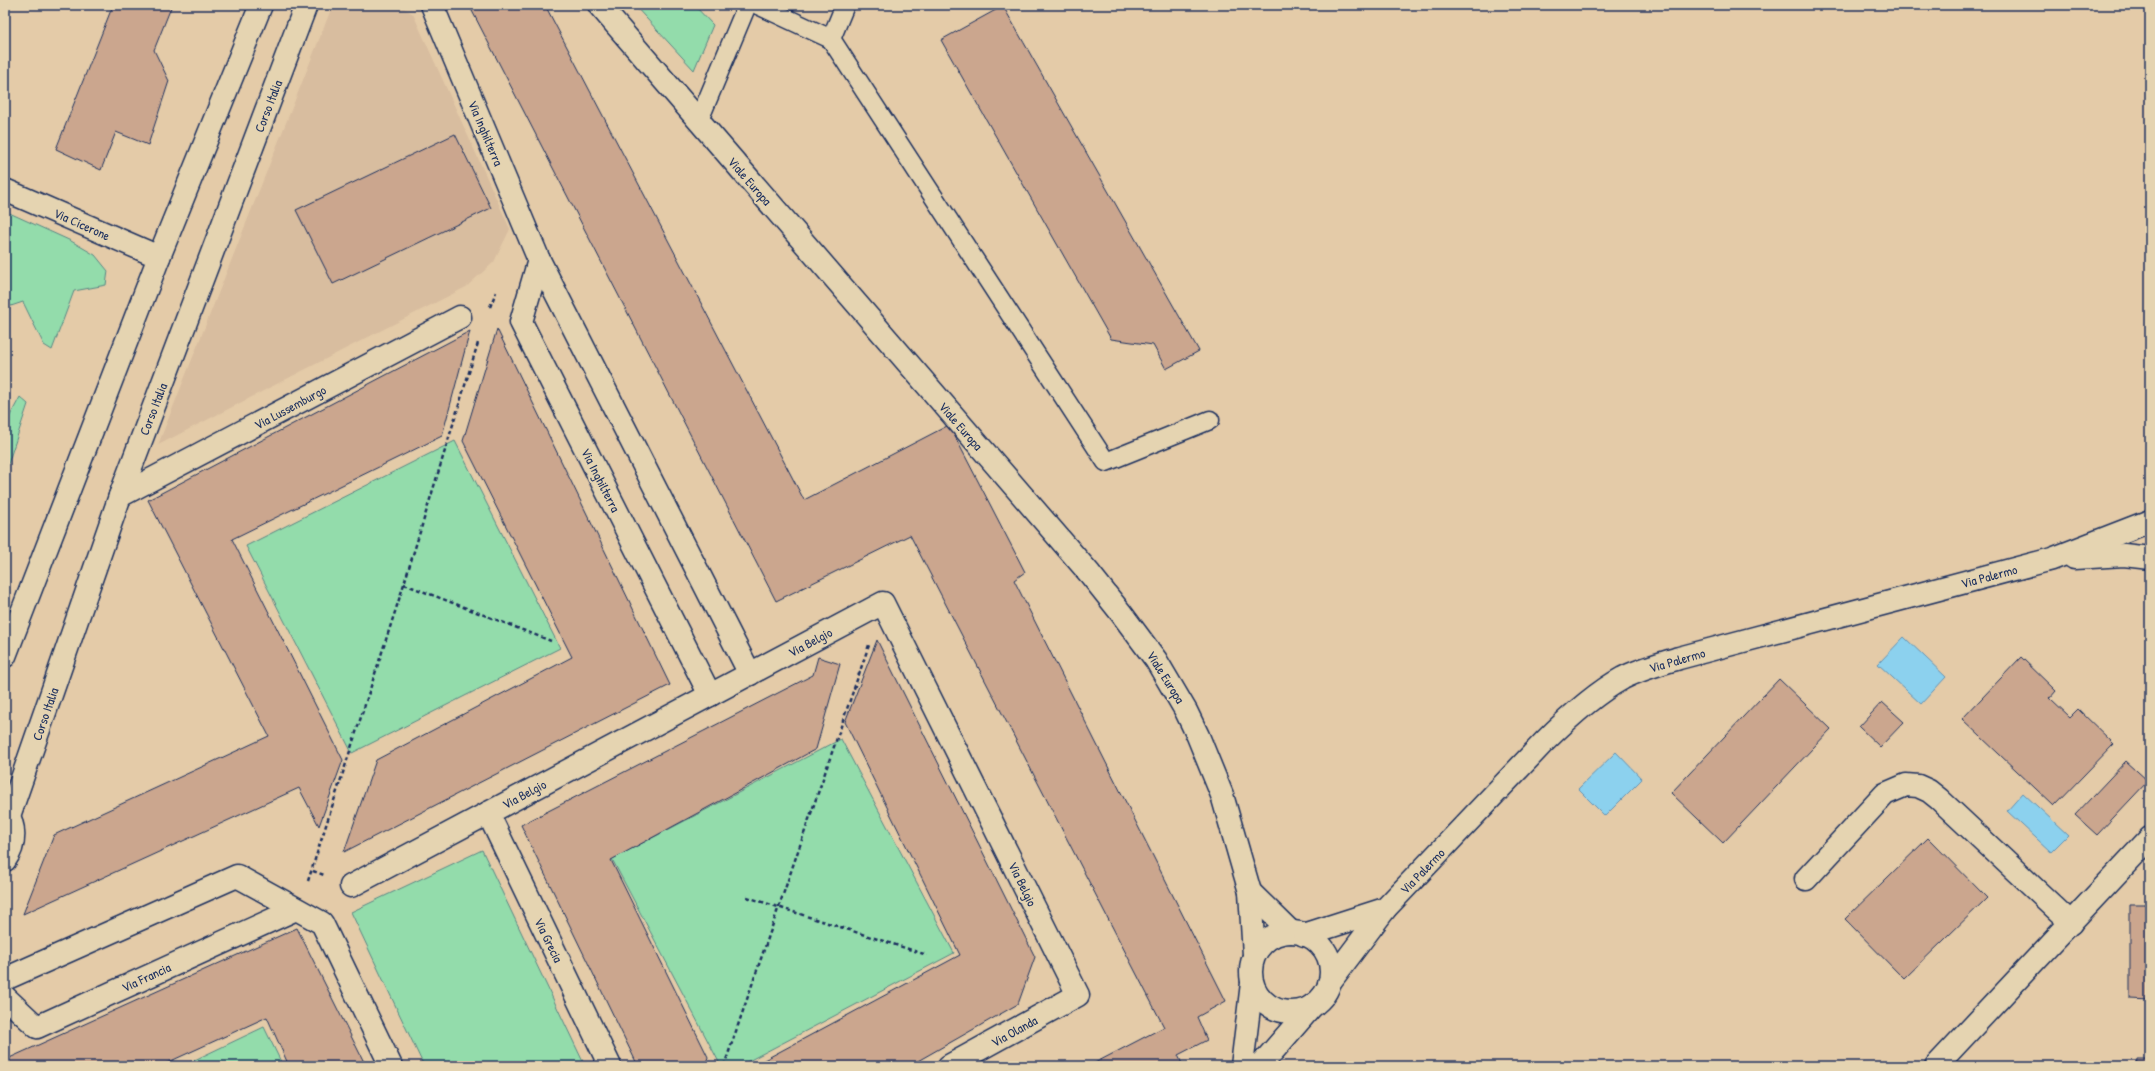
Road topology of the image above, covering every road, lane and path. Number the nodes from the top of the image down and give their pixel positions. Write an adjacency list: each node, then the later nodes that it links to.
1 (260, 5): 11 (street)
2 (306, 5): 16 (street, Corso Italia)
3 (432, 5): 12 (street, Via Inghilterra)
4 (599, 5): 9 (street, Viale Europa)
5 (747, 5): 9 (lane)
6 (758, 5): 8 (lane)
7 (845, 5): 8 (lane)
8 (831, 39): 15 (lane)
9 (699, 120): 33 (street, Viale Europa)
10 (5, 190): 11 (street, Via Cicerone)
11 (158, 258): 23 (street)
12 (539, 260): 24 (street, Via Inghilterra); 25 (street, Via Inghilterra)
13 (460, 317): 16 (street, Via Lussemburgo)
14 (480, 337): 20 (path)
15 (1210, 420)
16 (120, 496): 26 (street, Corso Italia)
17 (2150, 521): 19 (street, Via Palermo)
18 (2150, 558): 19 (street, Via Palermo)
19 (2052, 559): 37 (street, Via Palermo)
20 (404, 584): 22 (path); 30 (path)
21 (883, 603): 24 (street, Via Belgio); 35 (path); 45 (street, Via Belgio)
22 (551, 641)
23 (5, 656)
24 (750, 674): 25 (street, Via Belgio)
25 (710, 695): 27 (street, Via Belgio)
26 (7, 813): 29 (street, Corso Italia)
27 (488, 813): 32 (street, Via Belgio); 49 (street, Via Grecia)
28 (2150, 838): 38 (street)
29 (5, 860)
30 (313, 871)
31 (1806, 879): 38 (street)
32 (351, 886)
33 (1250, 892): 39 (street, Viale Europa); 41 (street, Viale Europa)
34 (747, 897): 35 (path)
35 (778, 908): 40 (path); 50 (path)
36 (296, 909): 42 (street); 46 (street, Via Francia); 48 (street)
37 (1385, 909): 39 (street, Via Palermo); 44 (street, Via Palermo)
38 (2071, 923): 54 (street)
39 (1298, 933): 41 (street); 44 (street)
40 (927, 956)
41 (1254, 956): 43 (street)
42 (5, 979)
43 (1252, 983): 47 (street); 52 (street)
44 (1329, 983): 47 (street)
45 (1078, 995): 51 (street, Via Olanda)
46 (5, 997)
47 (1313, 1005): 53 (street)
48 (391, 1066)
49 (610, 1066)
50 (724, 1066)
51 (949, 1066)
52 (1242, 1066)
53 (1260, 1066)
54 (1936, 1066)

